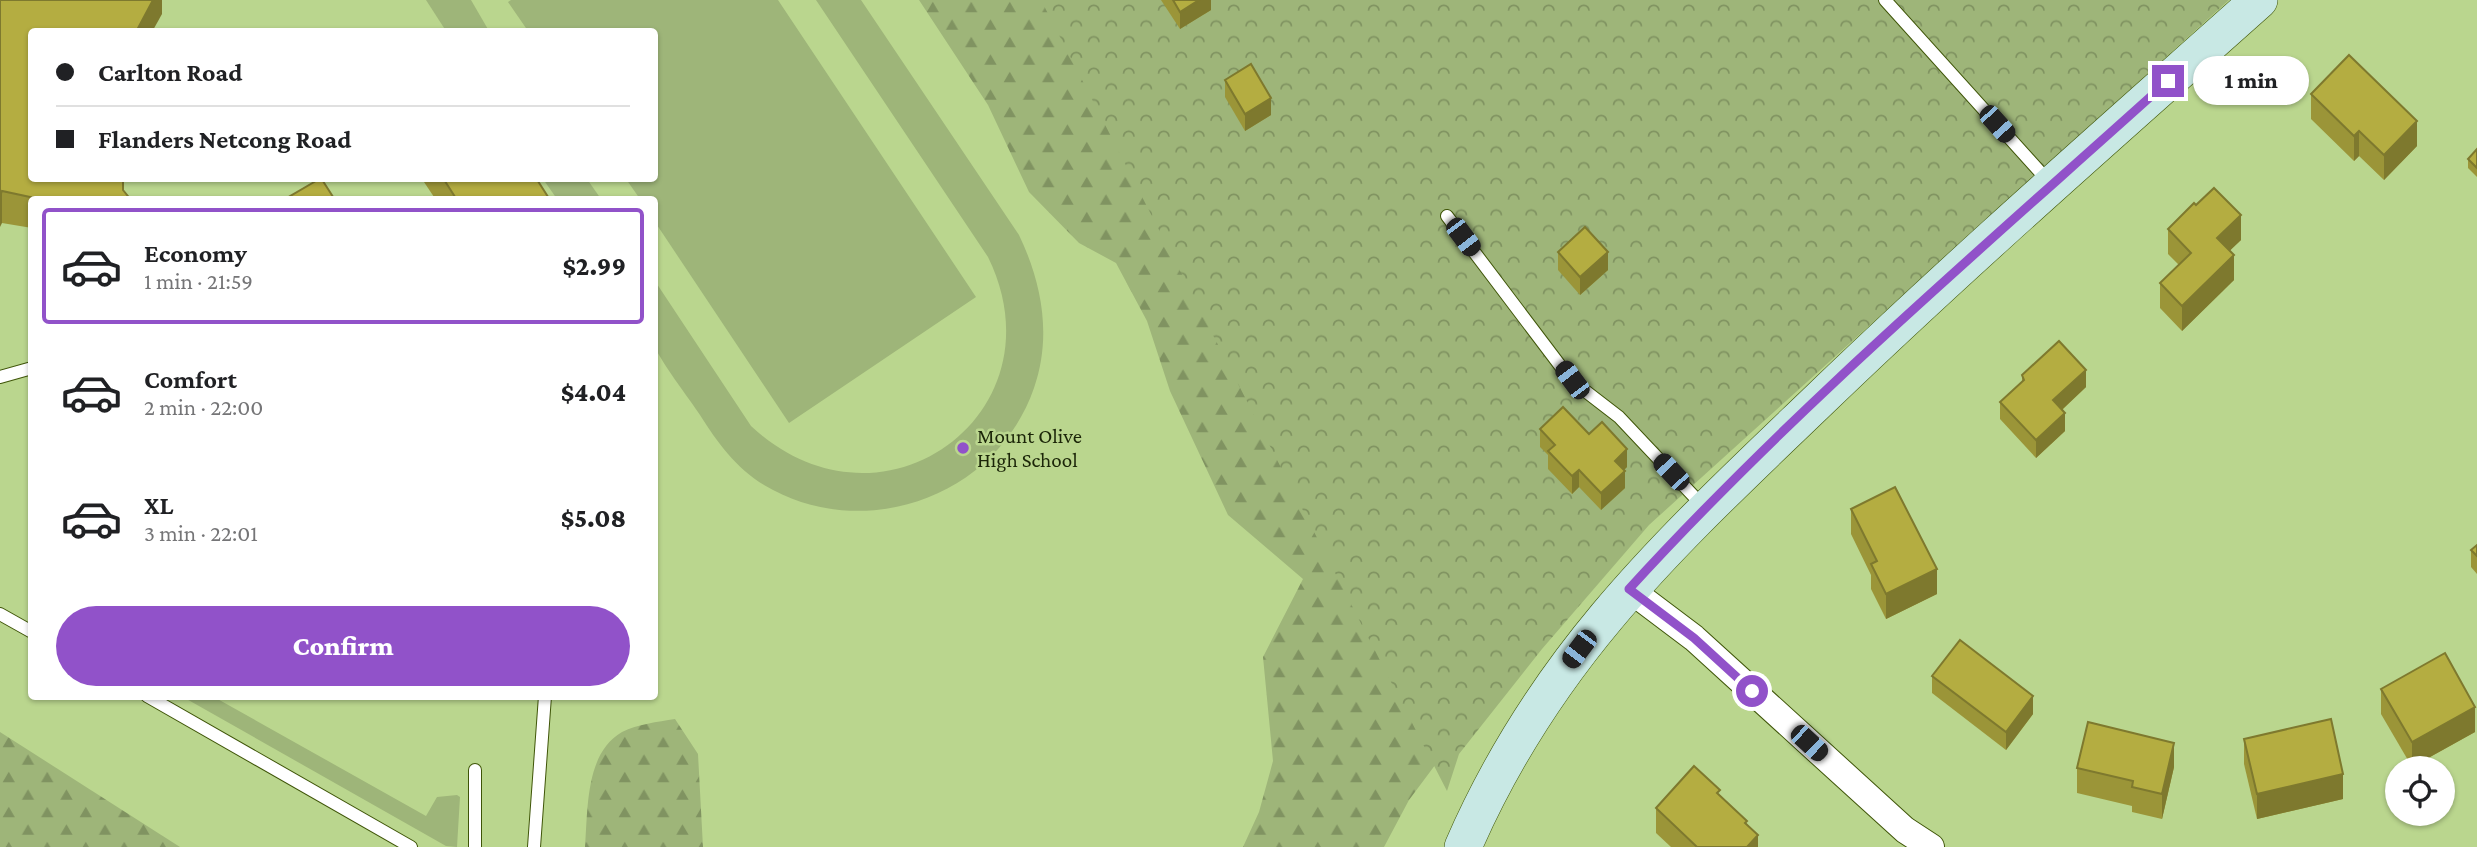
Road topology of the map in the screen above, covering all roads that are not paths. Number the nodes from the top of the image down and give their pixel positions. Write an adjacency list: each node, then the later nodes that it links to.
1 (1885, 0): 3 (lane)
2 (2259, 0): 3 (main road)
3 (2053, 185): 7 (main road)
4 (1447, 216): 7 (lane)
5 (28, 369): 6 (lane)
6 (0, 377)
7 (1706, 509): 8 (main road)
8 (1629, 589): 17 (main road); 18 (street)
9 (0, 614): 10 (lane)
10 (28, 630)
11 (153, 700): 14 (lane)
12 (545, 700): 16 (lane)
13 (475, 770): 15 (lane)
14 (411, 847)
15 (475, 847)
16 (534, 847)
17 (1464, 847)
18 (1931, 847)

